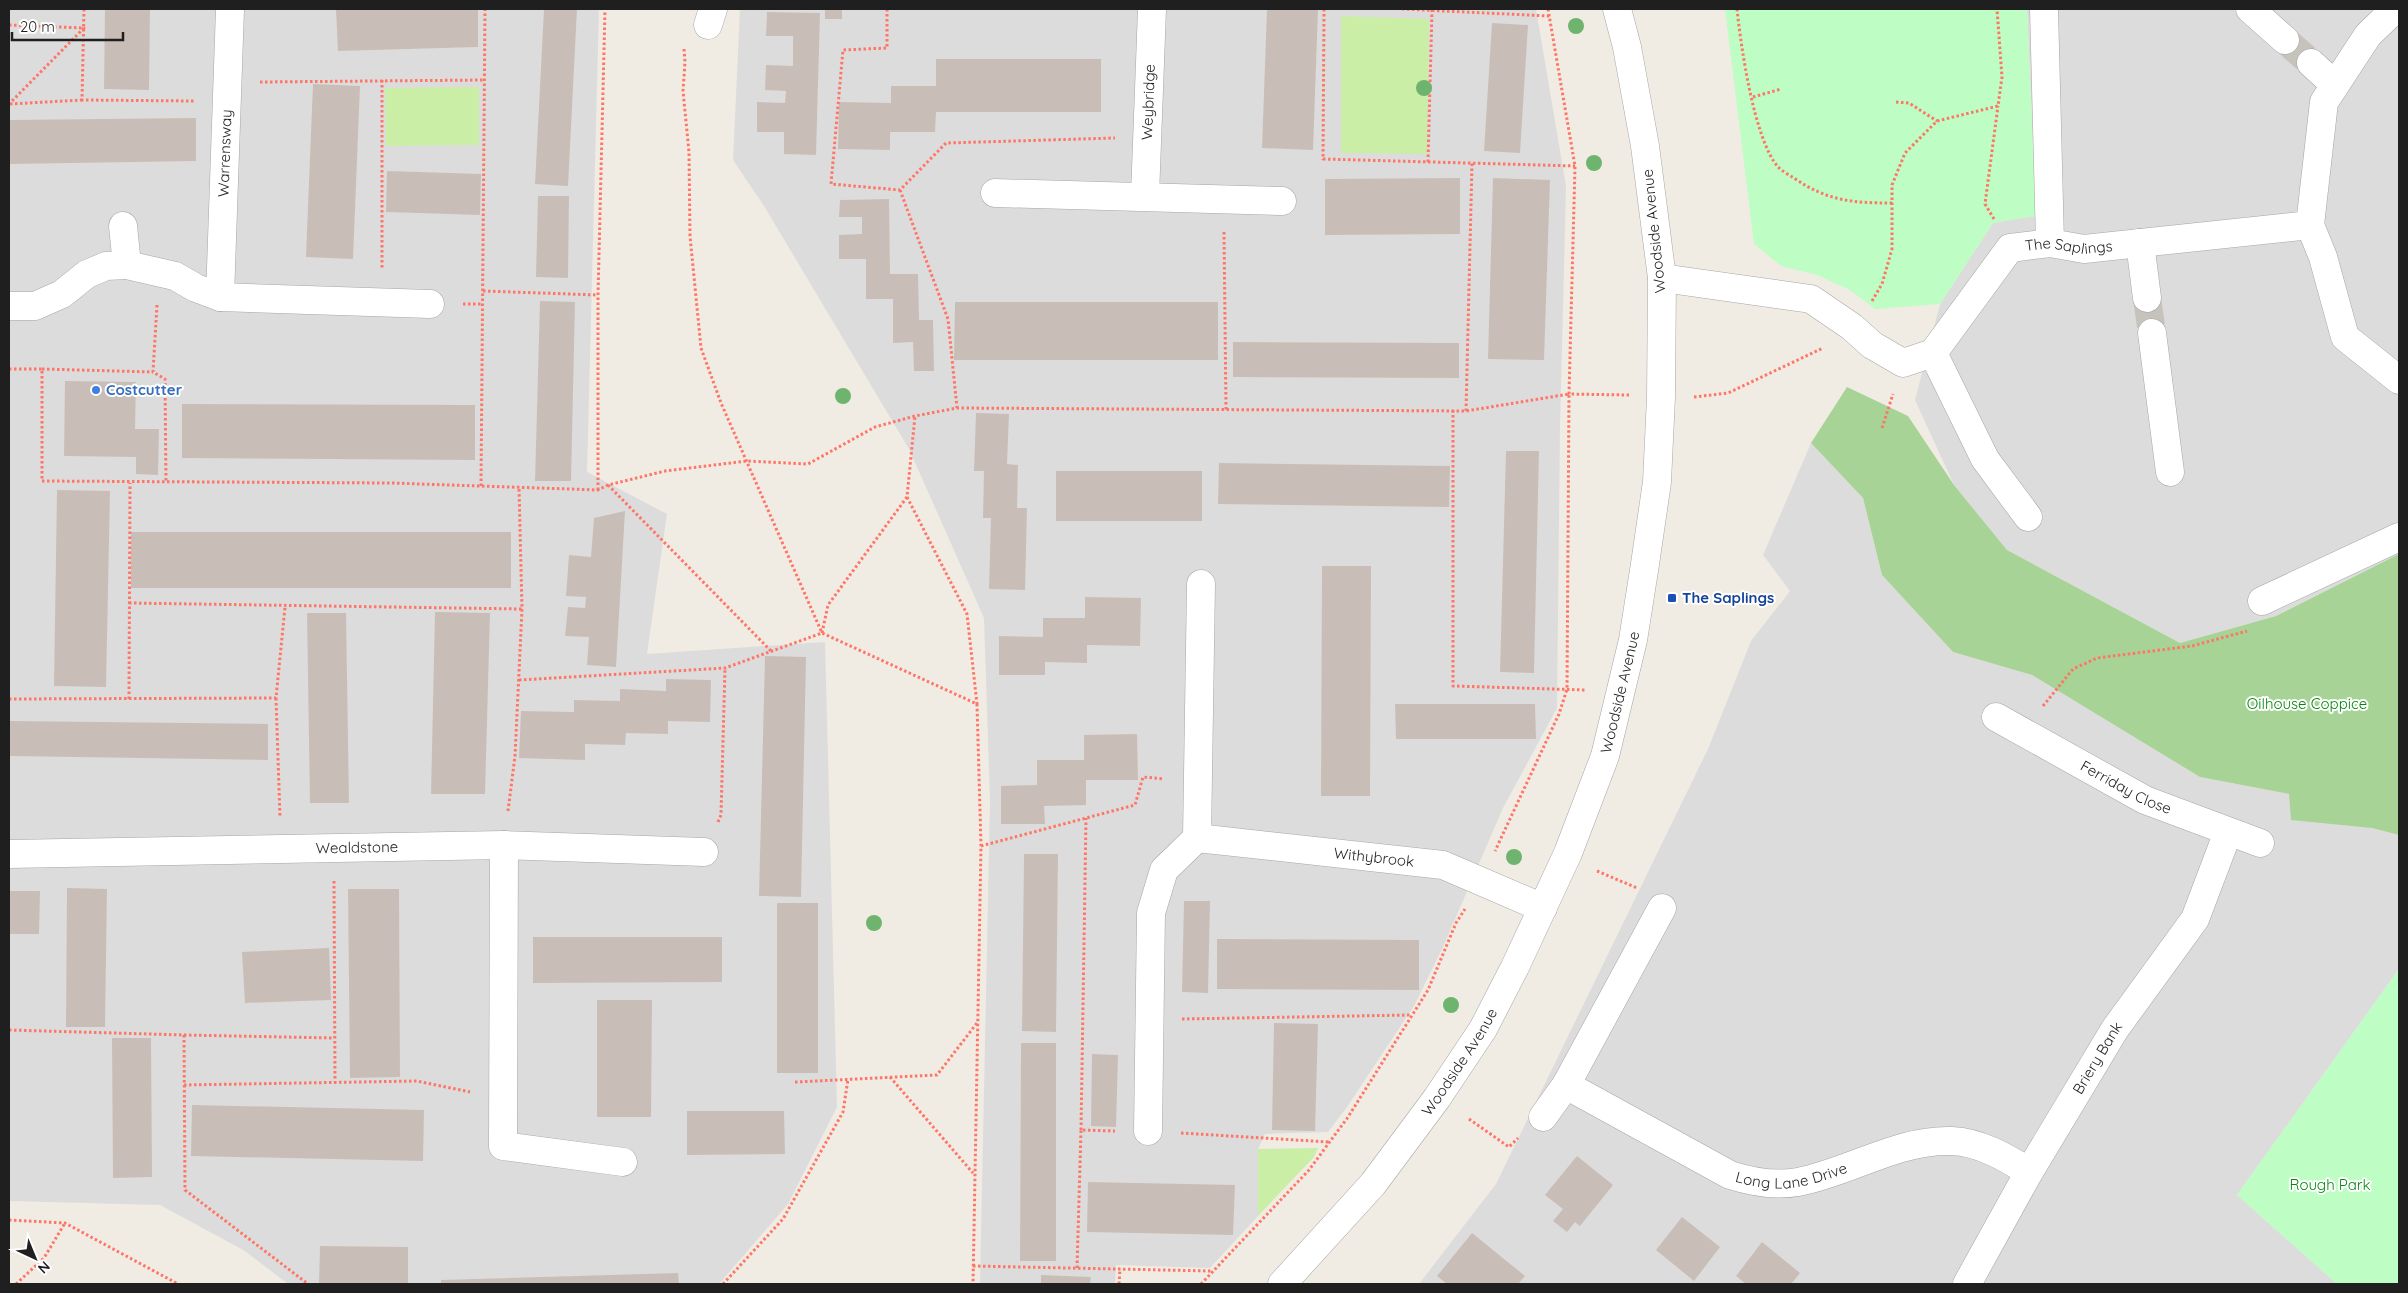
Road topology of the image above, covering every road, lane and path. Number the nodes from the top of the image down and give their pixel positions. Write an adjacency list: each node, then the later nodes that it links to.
1 (84, 9): 20 (path)
2 (230, 9): 27 (street, Warrensway)
3 (485, 9): 24 (path)
4 (605, 9): 53 (path)
5 (887, 9): 38 (path)
6 (1152, 9): 34 (street, Weybridge)
7 (1324, 9): 35 (path)
8 (1402, 9): 16 (path)
9 (1548, 9): 17 (path)
10 (1616, 9): 51 (street, Woodside Avenue)
11 (1737, 9): 28 (path)
12 (1997, 9): 32 (path)
13 (2044, 9): 46 (street)
14 (2250, 9): 21 (street)
15 (2395, 9): 25 (street)
16 (1432, 10): 17 (path); 35 (path)
17 (1549, 16): 37 (path)
18 (710, 17): 75 (path)
19 (9, 25): 20 (path)
20 (84, 28): 29 (path); 31 (path)
21 (2285, 40)
22 (2311, 63): 25 (street)
23 (382, 80): 24 (path); 27 (path); 56 (path)
24 (484, 80): 52 (path)
25 (2335, 84): 44 (street)
26 (1781, 89): 28 (path)
27 (227, 91): 29 (path); 54 (street, Warrensway)
28 (1752, 97): 43 (path)
29 (82, 100): 31 (path)
30 (1896, 102): 33 (path)
31 (9, 104)
32 (1998, 106): 33 (path); 48 (path)
33 (1937, 121): 43 (path)
34 (1148, 137): 38 (path); 40 (street, Weybridge)
35 (1428, 162): 37 (path)
36 (1472, 163): 73 (path)
37 (1575, 166): 67 (path)
38 (900, 190): 70 (path)
39 (995, 193): 40 (street)
40 (1145, 196): 41 (street)
41 (1224, 199): 42 (street); 71 (path)
42 (1282, 201)
43 (1892, 203): 58 (path)
44 (2310, 225): 47 (street, The Saplings); 66 (street)
45 (123, 226): 49 (street)
46 (2050, 243): 47 (street, The Saplings); 48 (street, The Saplings)
47 (2140, 243): 55 (street)
48 (2010, 248): 62 (street, The Saplings)
49 (127, 265): 50 (street); 59 (street)
50 (159, 272): 54 (street); 65 (path)
51 (1662, 278): 62 (street); 118 (street, Woodside Avenue)
52 (483, 291): 53 (path); 79 (path)
53 (598, 296): 82 (path)
54 (220, 297): 56 (street)
55 (2147, 298)
56 (382, 302): 57 (street)
57 (430, 304)
58 (1870, 305)
59 (9, 306)
60 (2152, 333): 76 (street)
61 (1831, 344): 69 (path)
62 (1932, 353): 84 (street)
63 (9, 369): 64 (path)
64 (42, 369): 65 (path); 77 (path)
65 (154, 372): 78 (path)
66 (2399, 380)
67 (1569, 394): 68 (path); 73 (path); 96 (path)
68 (1632, 395)
69 (1691, 397)
70 (957, 408): 71 (path); 74 (path)
71 (1226, 410): 72 (path)
72 (1453, 410): 73 (path); 96 (path)
73 (1466, 411)
74 (915, 416): 75 (path); 83 (path)
75 (747, 461): 80 (path); 92 (path)
76 (2170, 472)
77 (130, 483): 78 (path); 88 (path)
78 (166, 483): 79 (path)
79 (480, 486): 81 (path)
80 (608, 486): 82 (path); 93 (path)
81 (518, 488): 82 (path); 90 (path)
82 (598, 490)
83 (907, 496): 92 (path); 101 (path)
84 (2028, 517)
85 (2399, 537): 87 (street)
86 (1201, 584): 104 (street)
87 (2262, 601)
88 (130, 603): 89 (path); 100 (path)
89 (285, 607): 90 (path); 98 (path)
90 (522, 609): 95 (path)
91 (2253, 630): 103 (path)
92 (822, 633): 93 (path); 101 (path)
93 (771, 651): 94 (path)
94 (725, 668): 95 (path); 113 (path)
95 (519, 680): 109 (path)
96 (1567, 689): 97 (path); 115 (path)
97 (1587, 690)
98 (276, 698): 100 (path); 112 (path)
99 (9, 699): 100 (path)
100 (129, 699)
101 (977, 704): 110 (path)
102 (1996, 717): 103 (street, Ferriday Close)
103 (2022, 731): 106 (street, Ferriday Close)
104 (1198, 782): 105 (path); 107 (street)
105 (1086, 818): 110 (path); 135 (path)
106 (2228, 832): 108 (street, Ferriday Close); 139 (street, Briery Bank)
107 (1197, 838): 118 (street, Withybrook); 121 (street)
108 (2260, 844)
109 (504, 845): 111 (street, Wealdstone); 113 (street, Wealdstone); 132 (street)
110 (981, 846): 122 (path)
111 (334, 848): 112 (street, Wealdstone); 125 (path)
112 (281, 849): 114 (street, Wealdstone)
113 (704, 852)
114 (9, 854)
115 (1494, 854)
116 (1596, 870): 119 (path)
117 (1469, 902): 120 (path)
118 (1543, 908): 154 (street, Woodside Avenue)
119 (1662, 908): 131 (street)
120 (1411, 1015): 121 (path); 137 (path)
121 (1150, 1019): 136 (street)
122 (977, 1022): 126 (path); 140 (path)
123 (9, 1030): 124 (path)
124 (184, 1035): 125 (path); 130 (path)
125 (334, 1038): 128 (path)
126 (890, 1077): 127 (path); 140 (path)
127 (848, 1079): 129 (path); 150 (path)
128 (335, 1082): 130 (path); 132 (path)
129 (795, 1082)
130 (184, 1085): 149 (path)
131 (1566, 1085): 133 (street); 139 (street, Long Lane Drive)
132 (503, 1098): 138 (street)
133 (1543, 1117): 134 (path)
134 (1468, 1119)
135 (1081, 1130): 136 (path); 144 (path)
136 (1148, 1131): 137 (path)
137 (1329, 1142): 146 (path)
138 (623, 1162)
139 (2029, 1172): 155 (street, Briery Bank)
140 (974, 1174): 143 (path)
141 (9, 1220): 142 (path)
142 (65, 1223): 147 (path); 148 (path)
143 (973, 1266): 144 (path); 151 (path)
144 (1077, 1268): 145 (path)
145 (1120, 1269): 146 (path); 152 (path)
146 (1212, 1271): 153 (path)
147 (16, 1284)
148 (178, 1284)
149 (308, 1284)
150 (723, 1284)
151 (973, 1284)
152 (1119, 1284)
153 (1201, 1284)
154 (1282, 1284)
155 (1966, 1284)

